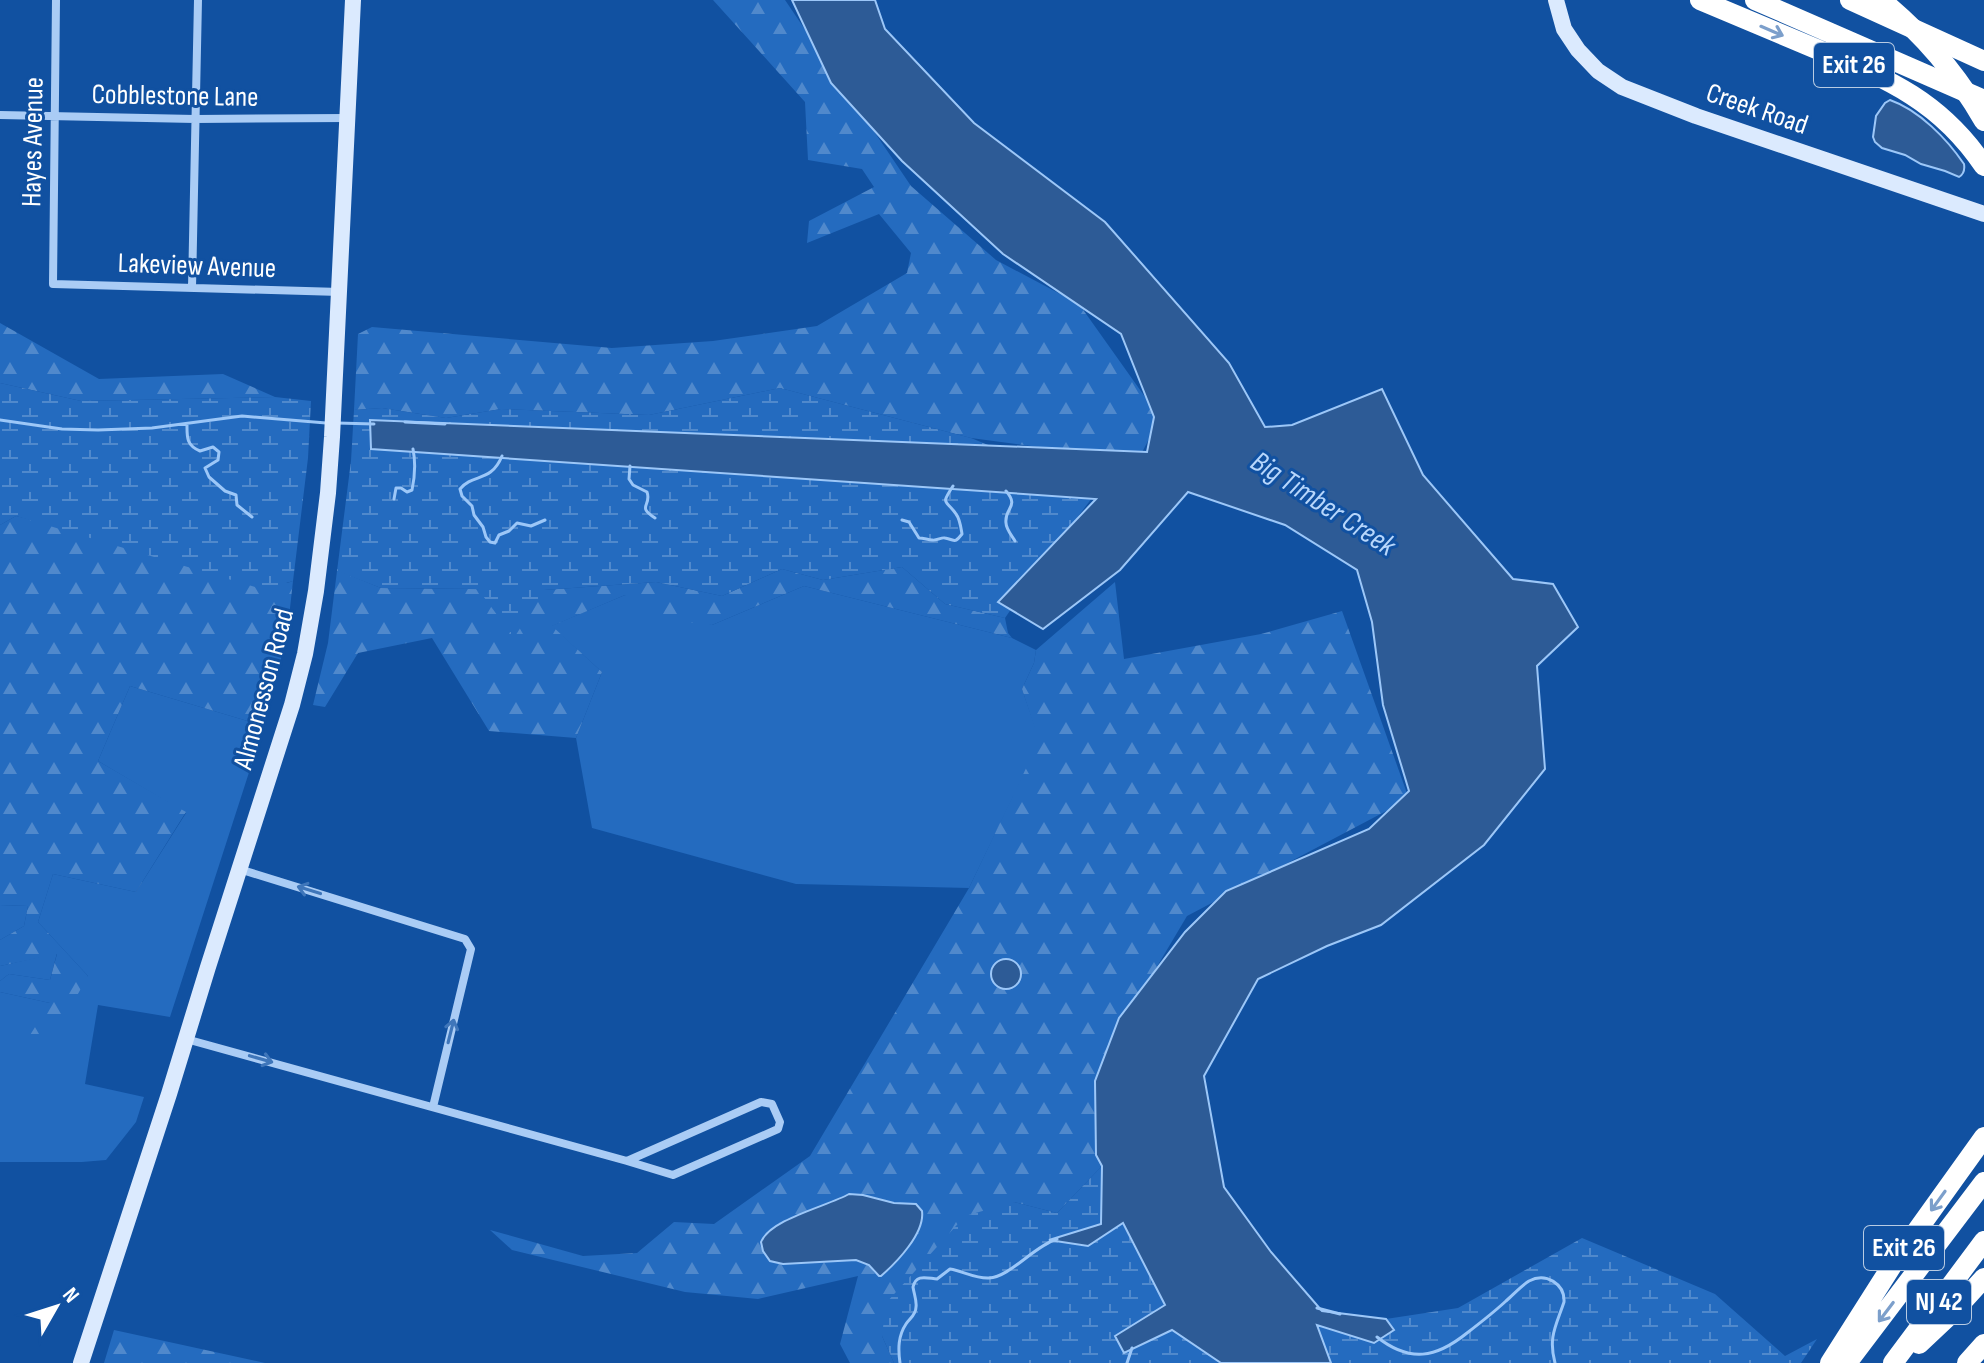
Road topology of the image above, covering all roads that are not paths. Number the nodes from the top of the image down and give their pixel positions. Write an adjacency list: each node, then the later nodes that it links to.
1 (56, 0): 12 (street, Hayes Avenue)
2 (198, 0): 14 (street)
3 (353, 0): 13 (main road, Almonesson Road)
4 (1556, 0): 17 (main road, Creek Road)
5 (1700, 0): 16 (highway, Exit 26, one-way to 16)
6 (1755, 0): 10 (highway)
7 (1850, 0): 9 (highway)
8 (1881, 0): 15 (highway, bridge)
9 (1984, 61)
10 (1984, 100)
11 (0, 115): 12 (street, Cobblestone Lane)
12 (56, 116): 14 (street, Cobblestone Lane); 18 (street, Hayes Avenue)
13 (349, 118): 14 (street, Cobblestone Lane); 20 (main road, Almonesson Road)
14 (195, 119): 19 (street)
15 (1984, 121)
16 (1984, 166)
17 (1984, 214)
18 (53, 284): 19 (street, Lakeview Avenue)
19 (192, 288): 20 (street, Lakeview Avenue)
20 (341, 292): 21 (main road, Almonesson Road)
21 (239, 869): 22 (main road, Almonesson Road); 23 (street, one-way to 21)
22 (186, 1039): 23 (street, one-way to 23); 30 (main road, Almonesson Road)
23 (433, 1107): 25 (street)
24 (1984, 1137): 31 (highway, Exit 26, one-way to 31)
25 (627, 1161): 25 (street)
26 (1984, 1182): 32 (highway, NJ 42, one-way to 32)
27 (1984, 1241): 33 (highway, NJ 42)
28 (1984, 1278): 33 (highway)
29 (1984, 1344): 34 (highway)
30 (83, 1357)
31 (1830, 1363)
32 (1847, 1363)
33 (1896, 1363)
34 (1967, 1363)

